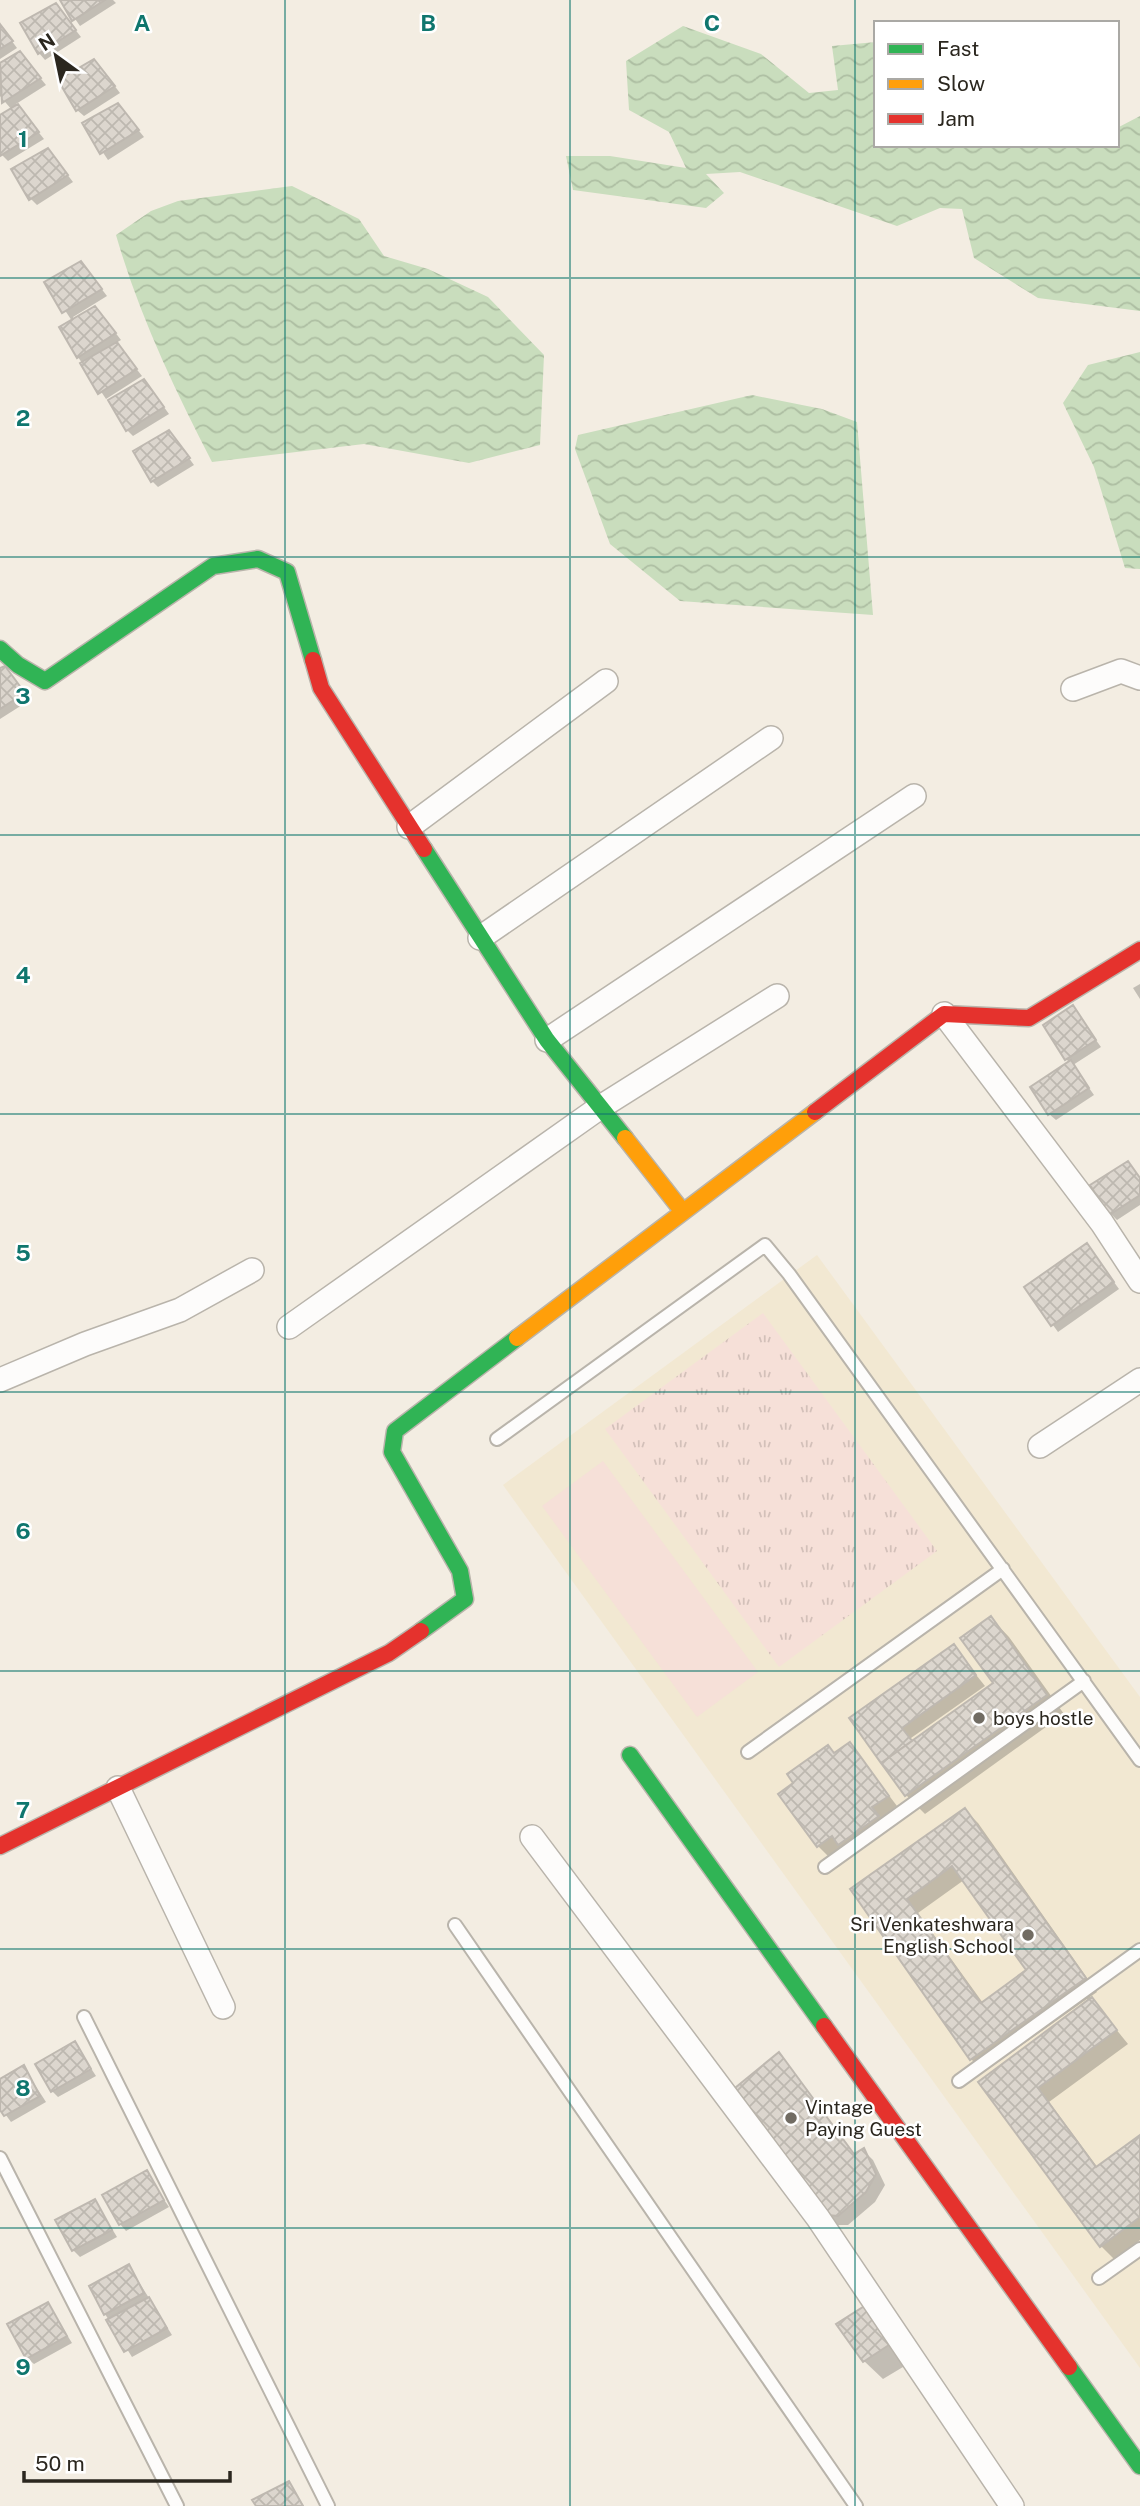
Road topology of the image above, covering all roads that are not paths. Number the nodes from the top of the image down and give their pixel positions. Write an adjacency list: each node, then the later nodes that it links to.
1 (0, 649): 7 (street)
2 (1140, 678): 4 (street)
3 (606, 681): 7 (street)
4 (1073, 689)
5 (771, 738): 8 (street)
6 (914, 796): 12 (street)
7 (409, 827): 8 (street)
8 (480, 938): 12 (street)
9 (1140, 950): 11 (street)
10 (777, 996): 13 (street)
11 (944, 1014): 14 (street); 16 (street)
12 (547, 1040): 13 (street)
13 (599, 1108): 14 (street); 17 (street)
14 (683, 1212): 27 (street)
15 (252, 1270): 18 (street)
16 (1140, 1281)
17 (289, 1327)
18 (0, 1380)
19 (1140, 1380): 21 (street)
20 (497, 1439): 22 (lane)
21 (1040, 1446)
22 (1003, 1569): 23 (lane); 24 (lane)
23 (1084, 1681): 26 (lane); 30 (lane)
24 (748, 1752)
25 (630, 1755): 39 (street)
26 (1140, 1760)
27 (118, 1788): 29 (street); 33 (street)
28 (532, 1837): 43 (street)
29 (0, 1846)
30 (825, 1867)
31 (455, 1925): 42 (lane)
32 (1140, 1950): 35 (lane)
33 (223, 2007)
34 (84, 2017): 41 (lane)
35 (959, 2081)
36 (0, 2158): 40 (lane)
37 (1140, 2249): 38 (lane)
38 (1099, 2278)
39 (1140, 2466)
40 (177, 2506)
41 (328, 2506)
42 (856, 2506)
43 (1012, 2506)

